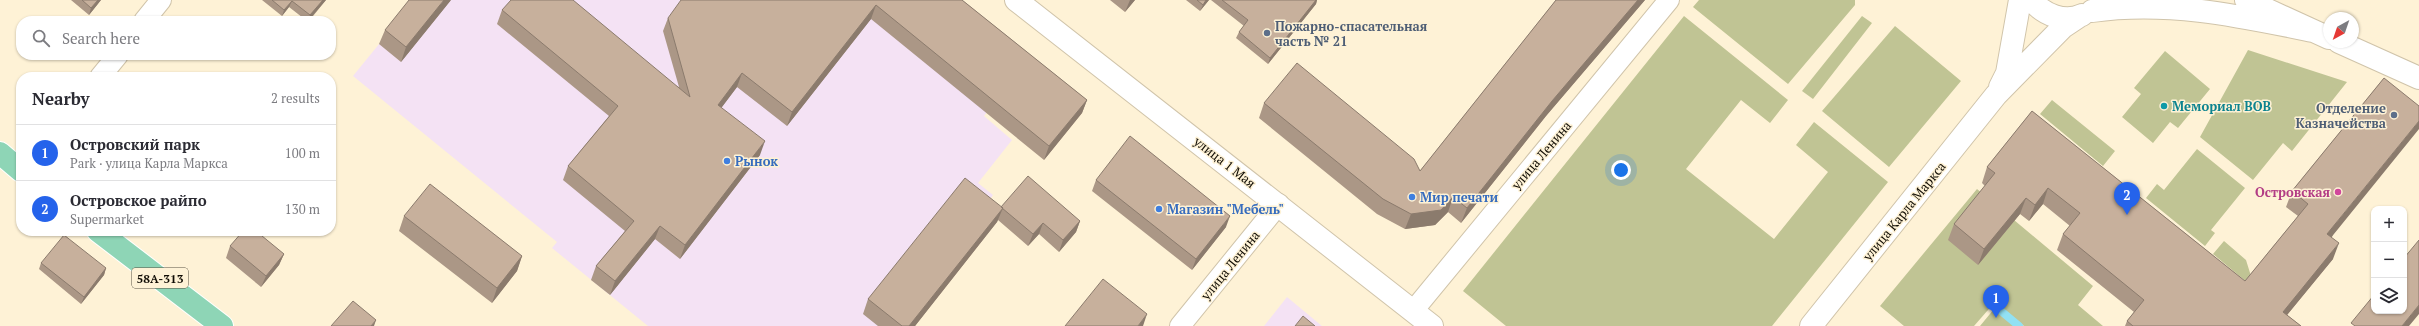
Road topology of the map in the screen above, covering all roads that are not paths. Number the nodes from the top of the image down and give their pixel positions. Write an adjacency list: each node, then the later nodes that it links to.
1 (161, 0): 8 (street)
2 (1016, 0): 17 (street, улица 1 Мая)
3 (1669, 0): 19 (street, улица Ленина)
4 (2020, 0): 14 (street)
5 (2032, 0): 7 (street)
6 (2246, 0): 9 (street)
7 (2091, 9): 9 (street); 14 (street)
8 (148, 16)
9 (2321, 35)
10 (2352, 48): 13 (street)
11 (114, 60): 12 (street)
12 (104, 72)
13 (2419, 78)
14 (1996, 95): 23 (street, улица Карла Маркса)
15 (0, 154): 16 (main road)
16 (16, 167)
17 (1279, 204): 19 (street, улица 1 Мая); 21 (street, улица Ленина)
18 (105, 236): 20 (main road, 58А-313)
19 (1413, 311): 22 (street, улица 1 Мая)
20 (222, 326)
21 (1180, 326)
22 (1432, 326)
23 (1811, 326)

